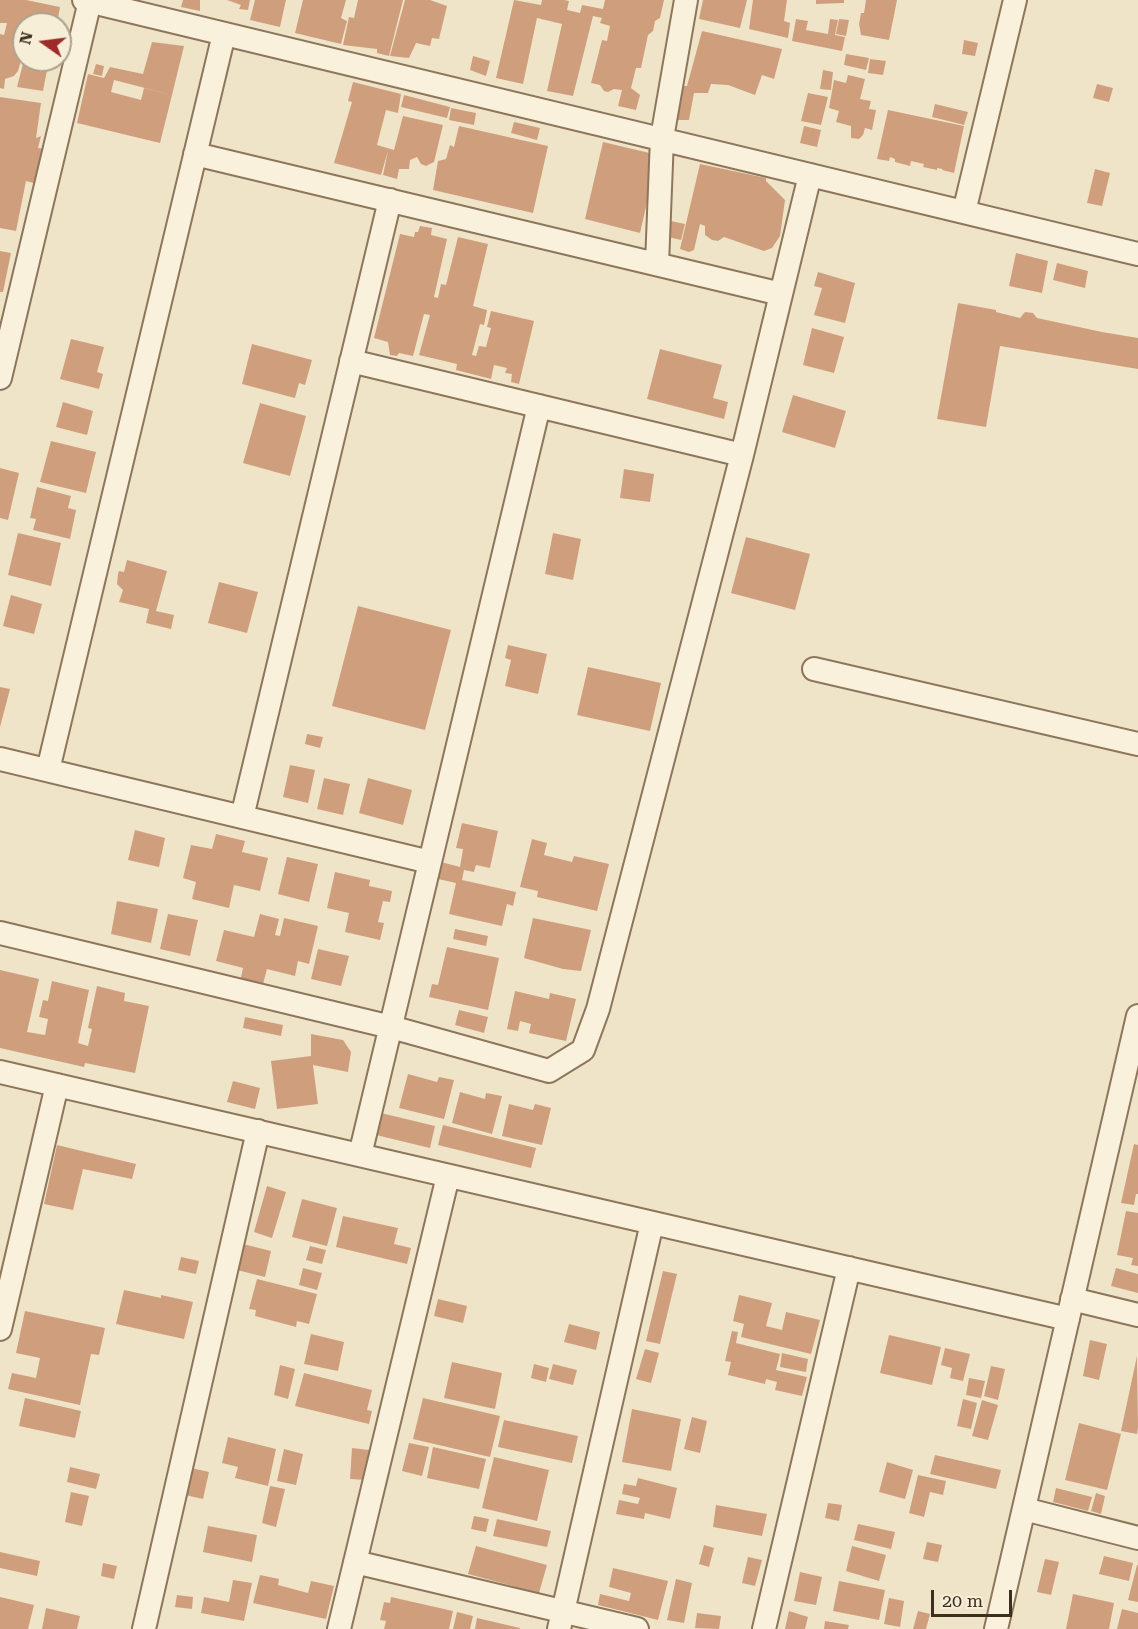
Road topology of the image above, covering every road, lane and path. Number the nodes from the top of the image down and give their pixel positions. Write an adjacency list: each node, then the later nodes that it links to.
1 (686, 0): 6 (street)
2 (1015, 0): 10 (street)
3 (87, 1): 4 (street); 15 (street)
4 (134, 6): 5 (street)
5 (224, 34): 6 (street); 7 (street)
6 (662, 138): 8 (street); 12 (street)
7 (195, 154): 9 (street); 21 (street)
8 (810, 175): 10 (street); 13 (street)
9 (390, 200): 12 (street); 14 (street)
10 (964, 212): 11 (street)
11 (1138, 254)
12 (657, 264): 13 (street)
13 (781, 294): 17 (street)
14 (351, 361): 16 (street); 22 (street)
15 (0, 378)
16 (539, 406): 17 (street); 23 (street)
17 (742, 455): 26 (street)
18 (814, 669): 19 (street)
19 (1138, 744)
20 (0, 759): 21 (street)
21 (48, 770): 22 (street)
22 (242, 817): 23 (street)
23 (430, 862): 26 (street)
24 (0, 933): 26 (street)
25 (1138, 1016): 29 (street)
26 (391, 1026): 31 (street)
27 (0, 1072): 28 (street)
28 (57, 1085): 30 (street); 37 (street)
29 (1128, 1103): 35 (street)
30 (258, 1131): 31 (street); 42 (street)
31 (360, 1155): 32 (street)
32 (448, 1176): 33 (street); 40 (street)
33 (652, 1223): 34 (street); 41 (street)
34 (849, 1268): 35 (street); 45 (street)
35 (1070, 1309): 36 (street); 38 (street)
36 (1138, 1316)
37 (0, 1329)
38 (1024, 1509): 39 (street); 46 (street)
39 (1138, 1538)
40 (355, 1562): 41 (street); 43 (street)
41 (561, 1620): 44 (street)
42 (144, 1629)
43 (339, 1629)
44 (637, 1629)
45 (764, 1629)
46 (996, 1629)

